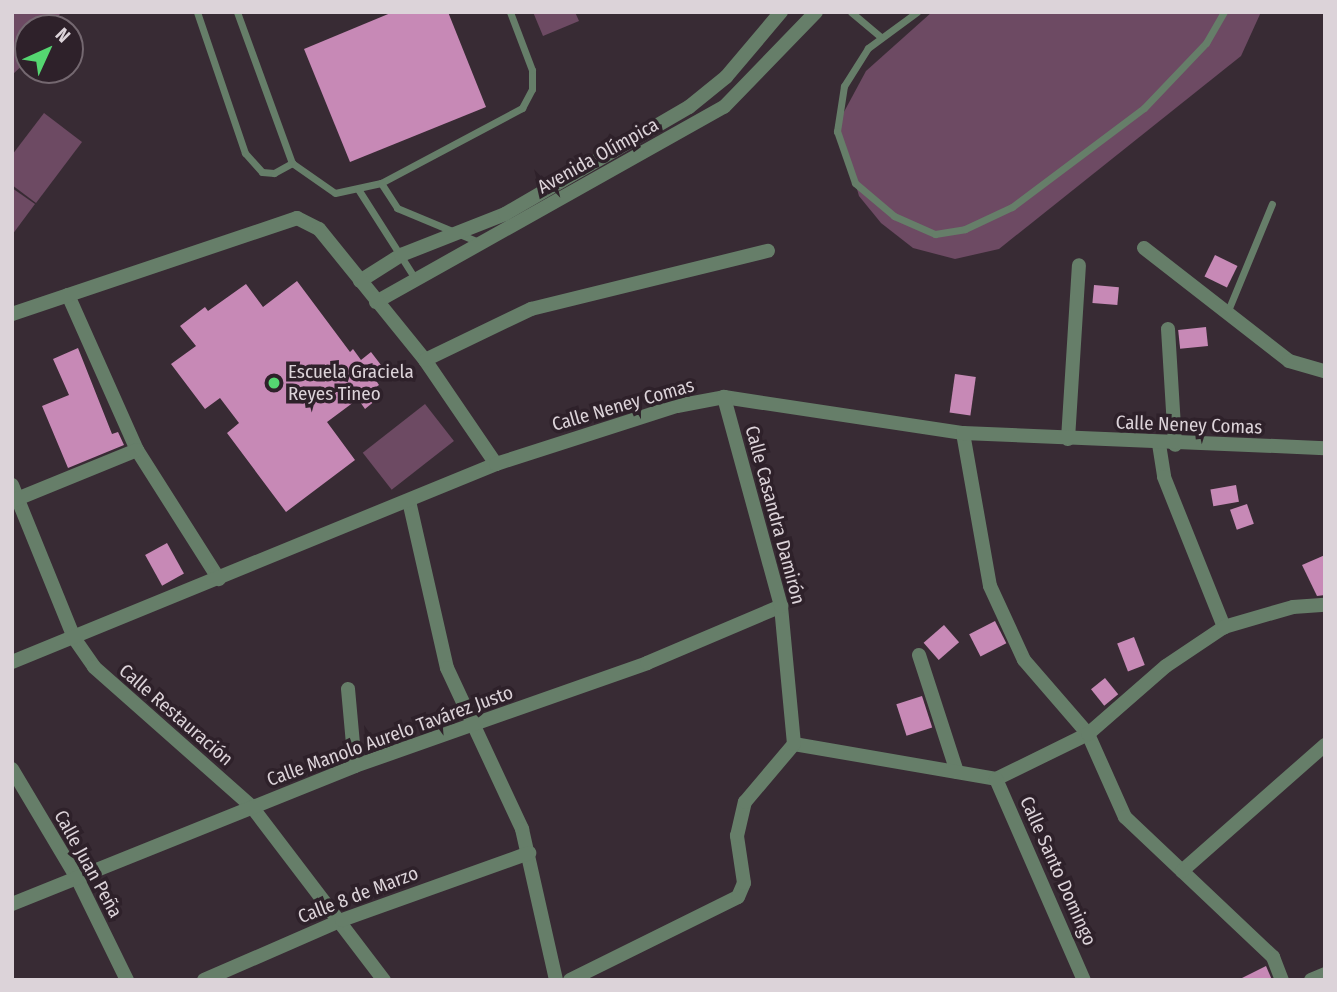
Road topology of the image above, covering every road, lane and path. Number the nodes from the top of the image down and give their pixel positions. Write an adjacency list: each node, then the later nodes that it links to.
1 (197, 12): 10 (lane)
2 (237, 12): 10 (lane)
3 (510, 12): 11 (lane)
4 (781, 12): 14 (street)
5 (816, 12): 15 (street, Avenida Olímpica)
6 (850, 12): 9 (lane)
7 (917, 12): 9 (lane)
8 (1224, 12): 9 (lane)
9 (881, 37)
10 (292, 163): 12 (lane)
11 (381, 183): 12 (lane); 14 (lane)
12 (358, 189): 18 (lane)
13 (1272, 204): 24 (lane)
14 (459, 234): 15 (lane); 18 (street)
15 (481, 243): 20 (street, Avenida Olímpica)
16 (1144, 248): 24 (street)
17 (768, 251): 27 (street)
18 (401, 255): 20 (lane); 21 (street)
19 (1079, 265): 31 (street)
20 (416, 280): 23 (street, Avenida Olímpica)
21 (360, 281): 22 (street); 23 (street)
22 (68, 295): 25 (street); 35 (street)
23 (376, 302): 27 (street)
24 (1227, 313): 28 (street)
25 (12, 314)
26 (1168, 329): 33 (street)
27 (425, 360): 36 (street)
28 (1325, 371)
29 (724, 397): 30 (street, Calle Neney Comas); 36 (street, Calle Neney Comas); 41 (street, Calle Casandra Damirón)
30 (963, 433): 31 (street, Calle Neney Comas); 48 (street)
31 (1068, 439): 32 (street, Calle Neney Comas)
32 (1159, 444): 33 (street, Calle Neney Comas); 42 (street)
33 (1175, 445): 34 (street, Calle Neney Comas)
34 (1325, 448)
35 (137, 450): 37 (street); 39 (street)
36 (495, 464): 38 (street, Calle Neney Comas)
37 (14, 495): 43 (street, Calle Restauración)
38 (409, 501): 39 (street, Calle Neney Comas); 47 (street)
39 (219, 579): 43 (street, Calle Neney Comas)
40 (1325, 605): 42 (street)
41 (781, 606): 47 (street, Calle Manolo Aurelo Tavárez Justo); 49 (street, Calle Casandra Damirón)
42 (1224, 627): 48 (street)
43 (74, 638): 45 (street, Calle Neney Comas); 55 (street, Calle Restauración)
44 (919, 655): 53 (street)
45 (12, 662)
46 (348, 689): 51 (street)
47 (478, 724): 51 (street, Calle Manolo Aurelo Tavárez Justo); 56 (street)
48 (1088, 734): 54 (street); 57 (street)
49 (794, 744): 53 (street); 66 (street)
50 (1325, 745): 57 (street)
51 (355, 766): 55 (street, Calle Manolo Aurelo Tavárez Justo)
52 (12, 769): 58 (street, Calle Juan Peña)
53 (957, 772): 54 (street)
54 (996, 779): 67 (street, Calle Santo Domingo)
55 (252, 807): 58 (street, Calle Manolo Aurelo Tavárez Justo); 60 (street, Calle Restauración)
56 (529, 853): 60 (street, Calle 8 de Marzo); 65 (street)
57 (1182, 871): 68 (street)
58 (77, 878): 59 (street, Calle Manolo Aurelo Tavárez Justo); 62 (street, Calle Juan Peña)
59 (12, 904)
60 (342, 920): 63 (street, Calle 8 de Marzo); 64 (street, Calle Restauración)
61 (1325, 974): 69 (street)
62 (127, 980)
63 (204, 980)
64 (384, 980)
65 (556, 980)
66 (569, 980)
67 (1084, 980)
68 (1282, 980)
69 (1311, 980)

